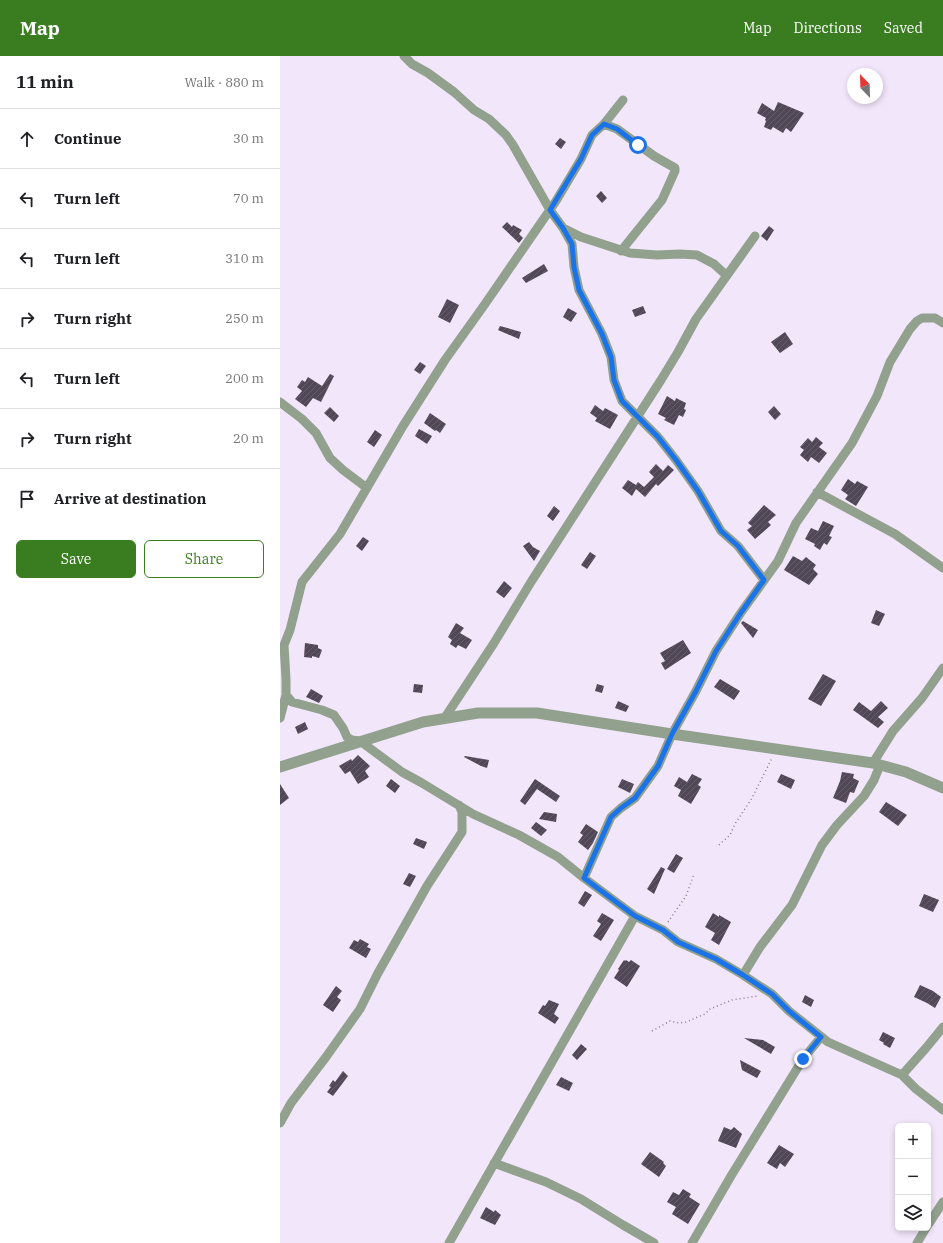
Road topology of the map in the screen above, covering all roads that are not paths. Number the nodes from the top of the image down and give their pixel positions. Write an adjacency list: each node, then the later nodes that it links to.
1 (404, 56): 4 (street)
2 (623, 100): 3 (street)
3 (604, 124): 4 (street); 9 (street)
4 (550, 210): 5 (street); 14 (street)
5 (563, 228): 7 (street); 8 (street)
6 (755, 236): 10 (street)
7 (581, 237): 8 (street); 9 (street)
8 (572, 244): 13 (street)
9 (621, 251): 10 (street)
10 (726, 275): 13 (street)
11 (943, 323): 15 (street)
12 (280, 403): 14 (street)
13 (637, 416): 17 (street); 21 (street)
14 (367, 488): 19 (street)
15 (817, 492): 16 (street); 17 (street)
16 (943, 568)
17 (764, 580): 22 (street)
18 (943, 668): 24 (street)
19 (286, 695): 20 (street); 23 (street)
20 (280, 718)
21 (444, 719): 22 (street); 23 (street)
22 (672, 734): 24 (street); 28 (street)
23 (360, 741): 25 (street); 27 (street)
24 (876, 764): 26 (street); 30 (street)
25 (280, 767)
26 (943, 788)
27 (459, 805): 28 (street); 35 (street)
28 (584, 878): 29 (street)
29 (635, 916): 30 (street); 36 (street)
30 (743, 975): 32 (street)
31 (943, 1027): 33 (street)
32 (821, 1037): 33 (street); 42 (street)
33 (902, 1075): 34 (street)
34 (943, 1110)
35 (280, 1122)
36 (494, 1163): 40 (street); 41 (street)
37 (943, 1202): 38 (street)
38 (931, 1220)
39 (924, 1231): 43 (street)
40 (449, 1243)
41 (654, 1243)
42 (692, 1243)
43 (917, 1243)

